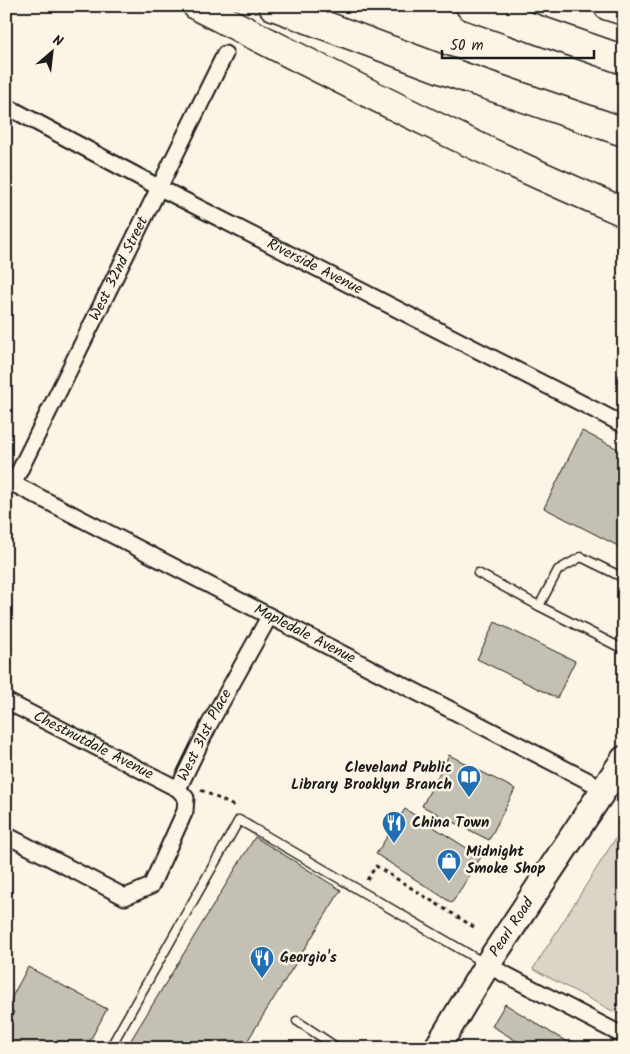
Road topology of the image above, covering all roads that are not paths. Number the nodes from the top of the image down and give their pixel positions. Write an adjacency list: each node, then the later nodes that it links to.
1 (197, 6): 11 (highway)
2 (273, 6): 9 (highway)
3 (470, 6): 7 (highway)
4 (608, 6): 5 (highway)
5 (624, 11)
6 (225, 54): 10 (street, West 32nd Street)
7 (624, 60)
8 (7, 108): 10 (street, Riverside Avenue)
9 (624, 132)
10 (160, 188): 12 (street, Riverside Avenue); 13 (street, West 32nd Street)
11 (624, 212)
12 (624, 425)
13 (10, 482): 17 (street, Mapledale Avenue)
14 (478, 574): 16 (lane)
15 (624, 578): 16 (lane)
16 (539, 606): 18 (lane)
17 (269, 617): 21 (street, West 31st Place); 22 (street, Mapledale Avenue)
18 (623, 649)
19 (6, 701): 21 (street, Chestnutdale Avenue)
20 (624, 759): 22 (main road, Pearl Road)
21 (178, 789): 23 (street, West 31st Place)
22 (604, 789): 24 (main road, Pearl Road)
23 (6, 835)
24 (488, 965): 26 (street); 27 (lane); 29 (main road, Pearl Road)
25 (297, 1021): 28 (lane)
26 (624, 1036)
27 (110, 1048)
28 (338, 1048)
29 (437, 1048)

